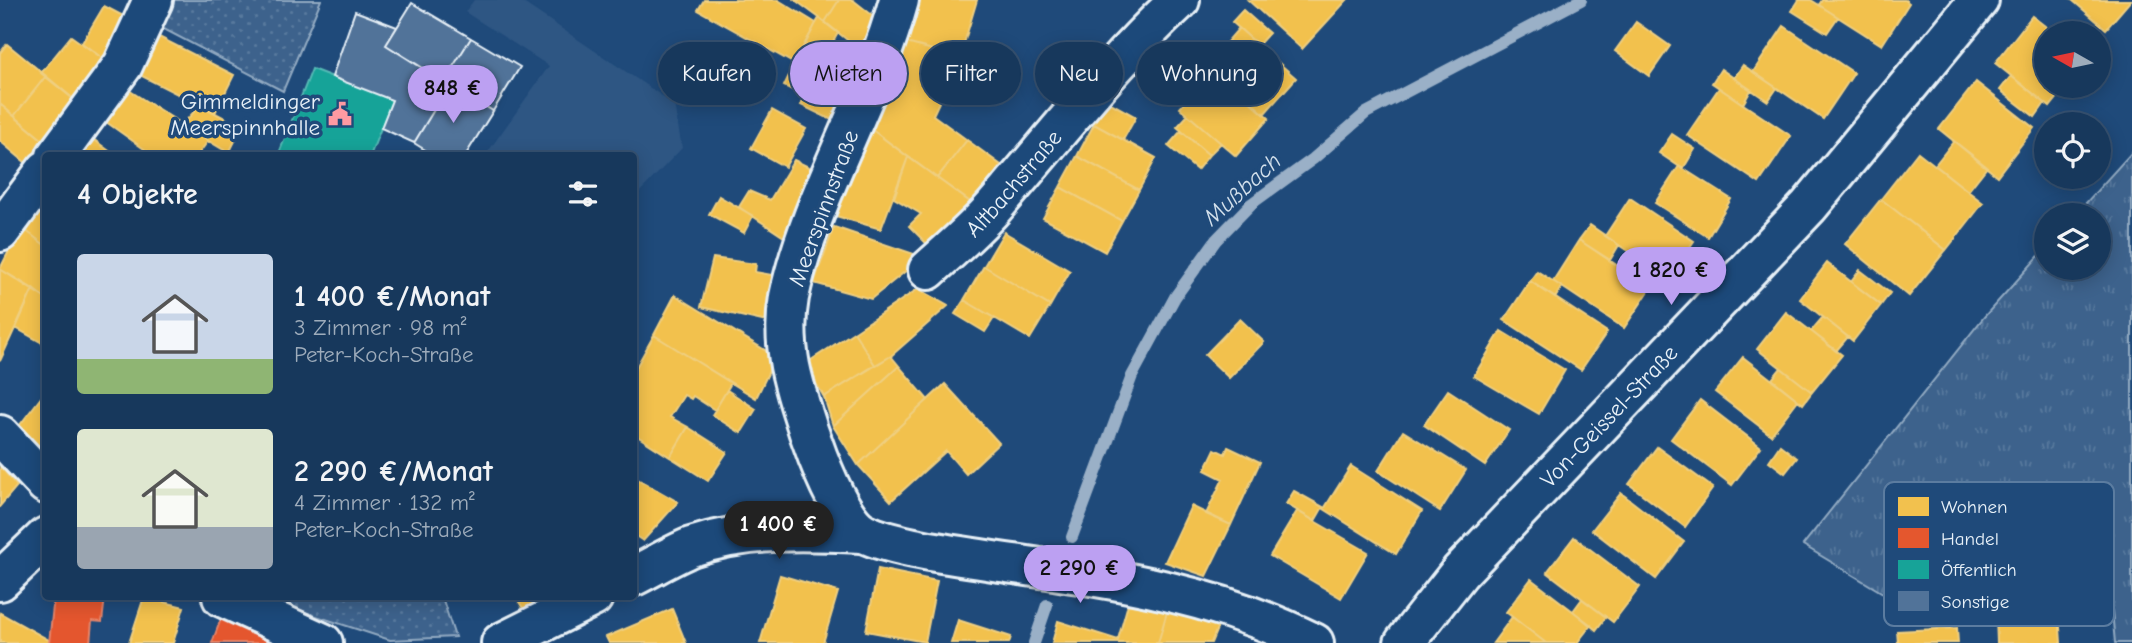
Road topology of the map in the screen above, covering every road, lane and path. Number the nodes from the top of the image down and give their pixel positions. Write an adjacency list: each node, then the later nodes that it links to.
1 (153, 0): 5 (street)
2 (899, 0): 11 (street, Meerspinnstraße)
3 (1180, 0): 8 (street, Altbachstraße)
4 (1979, 0): 20 (street, Von-Geissel-Straße)
5 (59, 152)
6 (42, 175): 7 (street)
7 (0, 232)
8 (928, 270)
9 (0, 435): 10 (street)
10 (42, 480)
11 (862, 533): 13 (street); 19 (street)
12 (42, 541): 14 (street)
13 (637, 575)
14 (0, 581)
15 (229, 600): 17 (street)
16 (587, 600): 18 (street)
17 (323, 643)
18 (501, 643)
19 (1314, 643)
20 (1404, 643)

